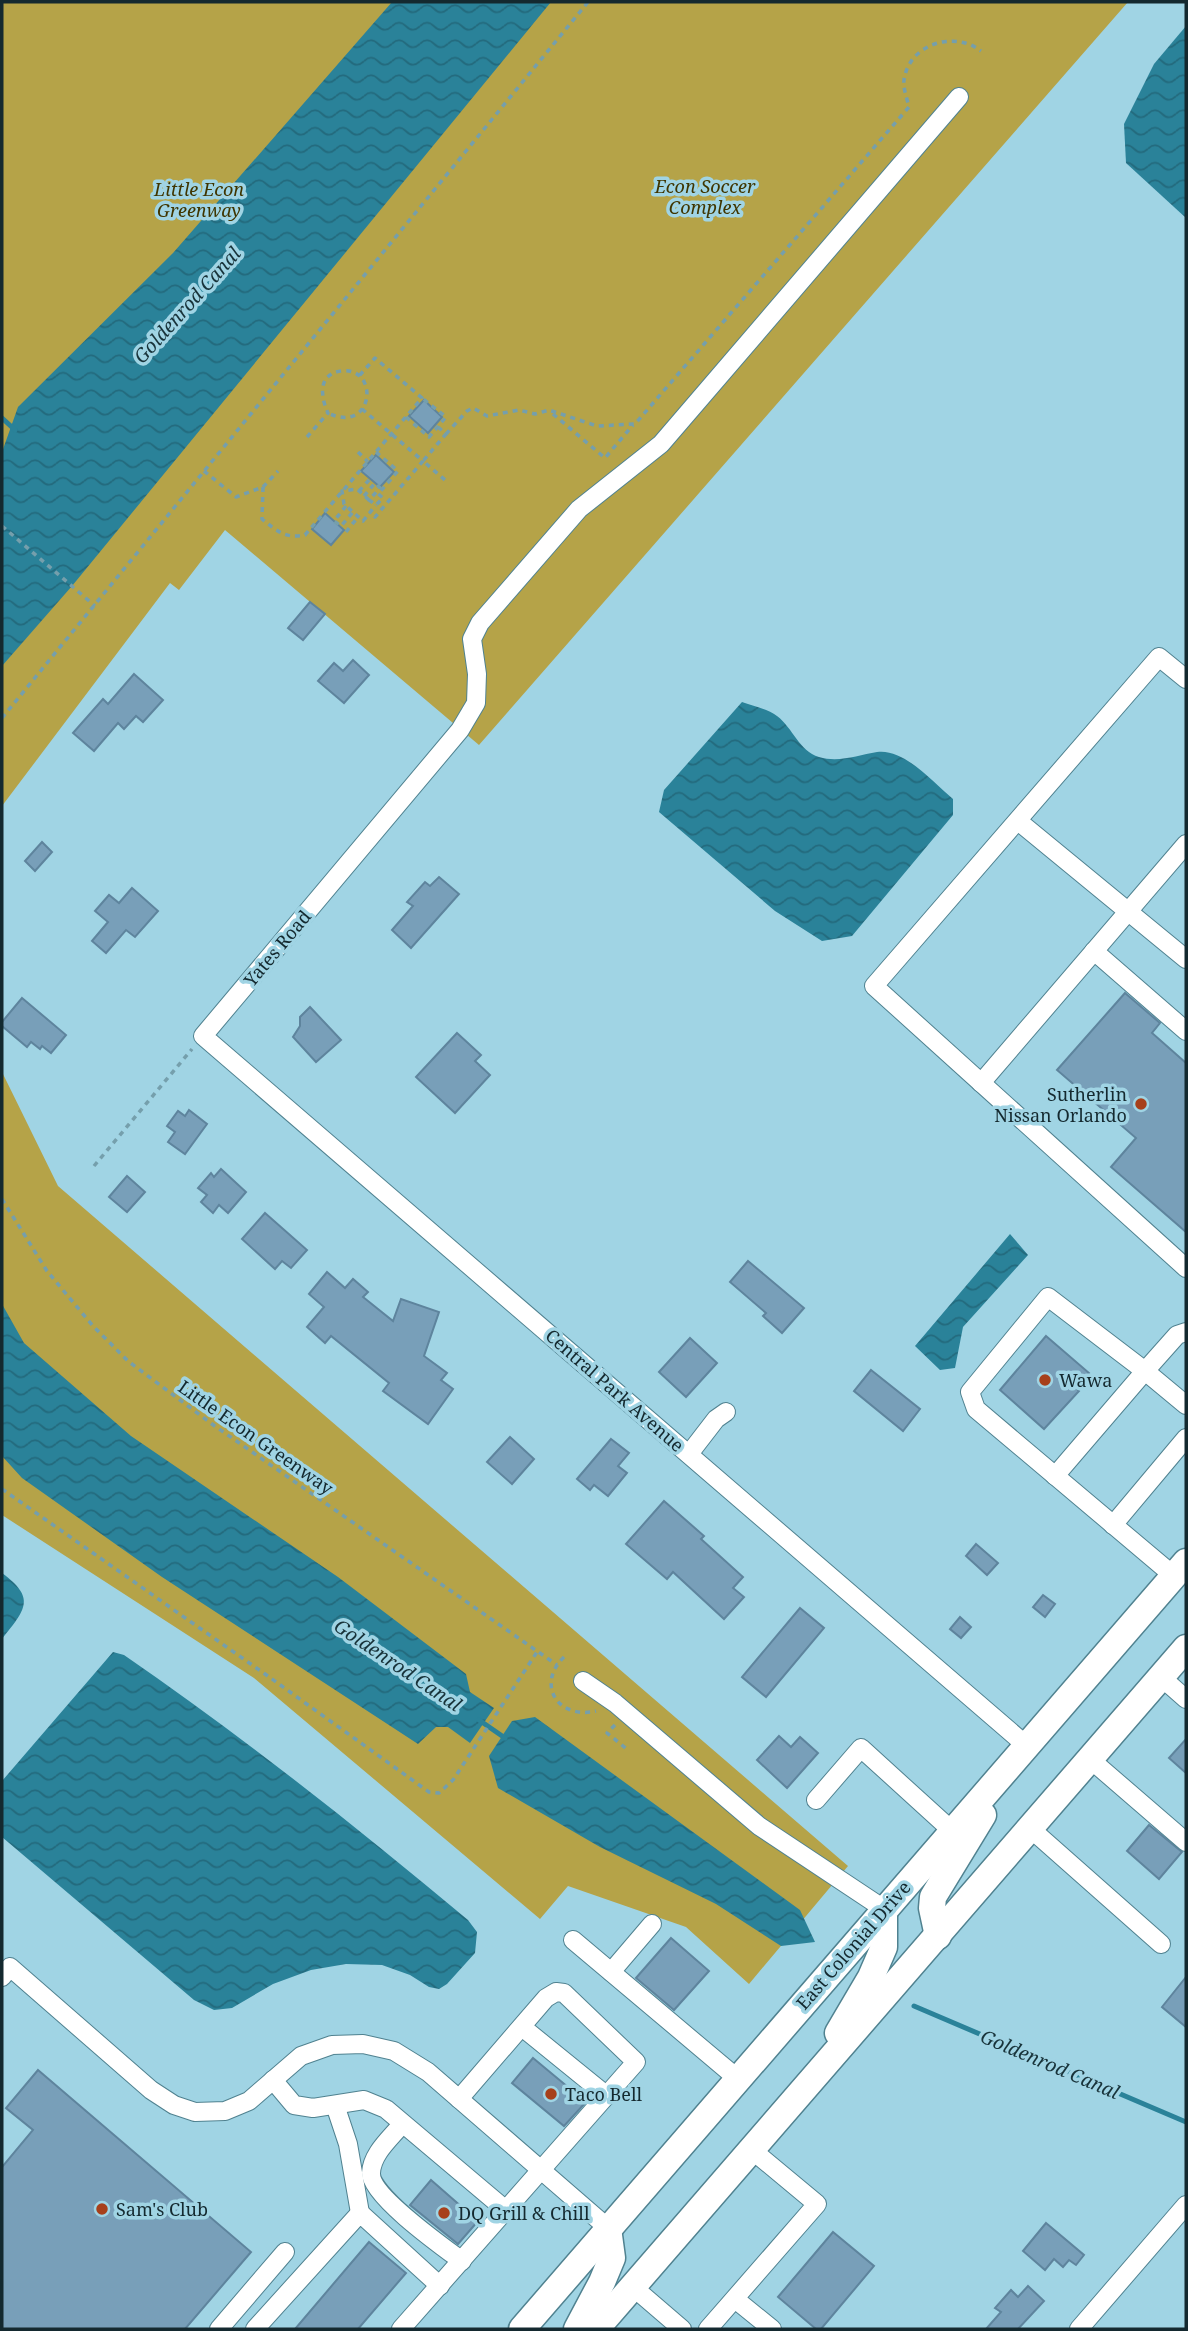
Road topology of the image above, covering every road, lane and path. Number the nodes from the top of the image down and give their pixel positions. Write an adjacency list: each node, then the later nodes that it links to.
1 (589, 2): 19 (path)
2 (981, 51): 10 (path)
3 (959, 97): 47 (street, Yates Road)
4 (359, 376): 5 (path); 6 (path); 8 (path)
5 (422, 398): 9 (path); 11 (path)
6 (362, 409): 8 (path); 12 (path)
7 (549, 410): 10 (path); 10 (path); 13 (path)
8 (328, 413): 14 (path)
9 (406, 417): 11 (path); 12 (path)
10 (635, 424)
11 (438, 427): 13 (path)
12 (391, 434): 15 (path); 17 (path)
13 (446, 434): 17 (path)
14 (307, 437)
15 (376, 452): 18 (path); 23 (path)
16 (358, 453): 18 (path)
17 (423, 461): 22 (path); 26 (path)
18 (368, 462): 25 (path)
19 (204, 471): 24 (path); 38 (path)
20 (278, 471): 24 (path)
21 (370, 479): 27 (path)
22 (445, 480)
23 (390, 481): 26 (path); 28 (path)
24 (263, 487): 25 (path)
25 (340, 489): 27 (path); 32 (path)
26 (399, 489): 34 (path)
27 (359, 491): 29 (path)
28 (377, 493): 29 (path); 30 (path); 31 (path)
29 (365, 496): 30 (path)
30 (369, 500): 31 (path)
31 (376, 505): 34 (path)
32 (346, 506): 33 (path); 33 (path)
33 (353, 512): 35 (path)
34 (370, 512): 35 (path)
35 (358, 517): 37 (path)
36 (2, 526): 38 (path)
37 (346, 532)
38 (95, 606): 40 (path)
39 (1186, 679): 41 (street)
40 (2, 718)
41 (1018, 821): 43 (street); 48 (street)
42 (1186, 844): 43 (street)
43 (1129, 911): 44 (street); 45 (street)
44 (1094, 951): 46 (street); 48 (street)
45 (1186, 960)
46 (1186, 1031)
47 (203, 1036): 49 (path); 57 (street, Central Park Avenue)
48 (981, 1083): 51 (street)
49 (94, 1166)
50 (2, 1199): 63 (path, Little Econ Greenway)
51 (1186, 1268)
52 (1179, 1333): 53 (street)
53 (1145, 1371): 54 (street); 58 (street); 58 (street)
54 (1186, 1405)
55 (726, 1412): 57 (street)
56 (1186, 1438): 60 (street)
57 (690, 1454): 71 (street, Central Park Avenue)
58 (1055, 1476): 60 (street)
59 (2, 1489): 63 (path)
60 (1113, 1525): 61 (street)
61 (1180, 1569): 71 (highway)
62 (1186, 1648): 66 (highway)
63 (537, 1652): 65 (path, Little Econ Greenway)
64 (564, 1657): 65 (path)
65 (557, 1665): 69 (path)
66 (1161, 1677): 68 (street); 73 (highway)
67 (583, 1681): 78 (street)
68 (1186, 1699)
69 (604, 1712)
70 (612, 1717): 72 (path)
71 (1027, 1746): 76 (highway)
72 (628, 1750)
73 (1090, 1759): 75 (highway); 77 (street)
74 (816, 1800): 76 (street)
75 (1031, 1829): 80 (highway); 82 (street)
76 (959, 1837): 78 (highway, East Colonial Drive); 80 (highway)
77 (1186, 1842)
78 (884, 1909): 86 (highway, East Colonial Drive); 91 (highway)
79 (652, 1924): 83 (street)
80 (938, 1936): 91 (highway)
81 (573, 1940): 83 (street)
82 (1161, 1944)
83 (611, 1972): 86 (street)
84 (2, 1977): 87 (street)
85 (522, 2027): 88 (street); 88 (street); 89 (street)
86 (738, 2079): 98 (highway, East Colonial Drive)
87 (272, 2080): 89 (street); 90 (street)
88 (607, 2096): 94 (street)
89 (459, 2099): 94 (street)
90 (335, 2105): 92 (street); 97 (street)
91 (780, 2119): 93 (highway)
92 (402, 2124): 96 (street); 100 (street)
93 (752, 2150): 102 (highway); 103 (street)
94 (542, 2171): 96 (street); 98 (street)
95 (1186, 2205): 113 (street)
96 (506, 2211): 100 (street)
97 (360, 2213): 101 (street); 105 (street)
98 (608, 2228): 107 (highway, East Colonial Drive); 108 (highway)
99 (285, 2252): 104 (street)
100 (462, 2261): 101 (street)
101 (440, 2286): 106 (street)
102 (633, 2287): 109 (highway); 110 (street)
103 (735, 2298): 111 (street); 112 (street)
104 (219, 2329)
105 (255, 2329)
106 (401, 2329)
107 (522, 2329)
108 (577, 2329)
109 (596, 2329)
110 (682, 2329)
111 (708, 2329)
112 (772, 2329)
113 (1079, 2329)

